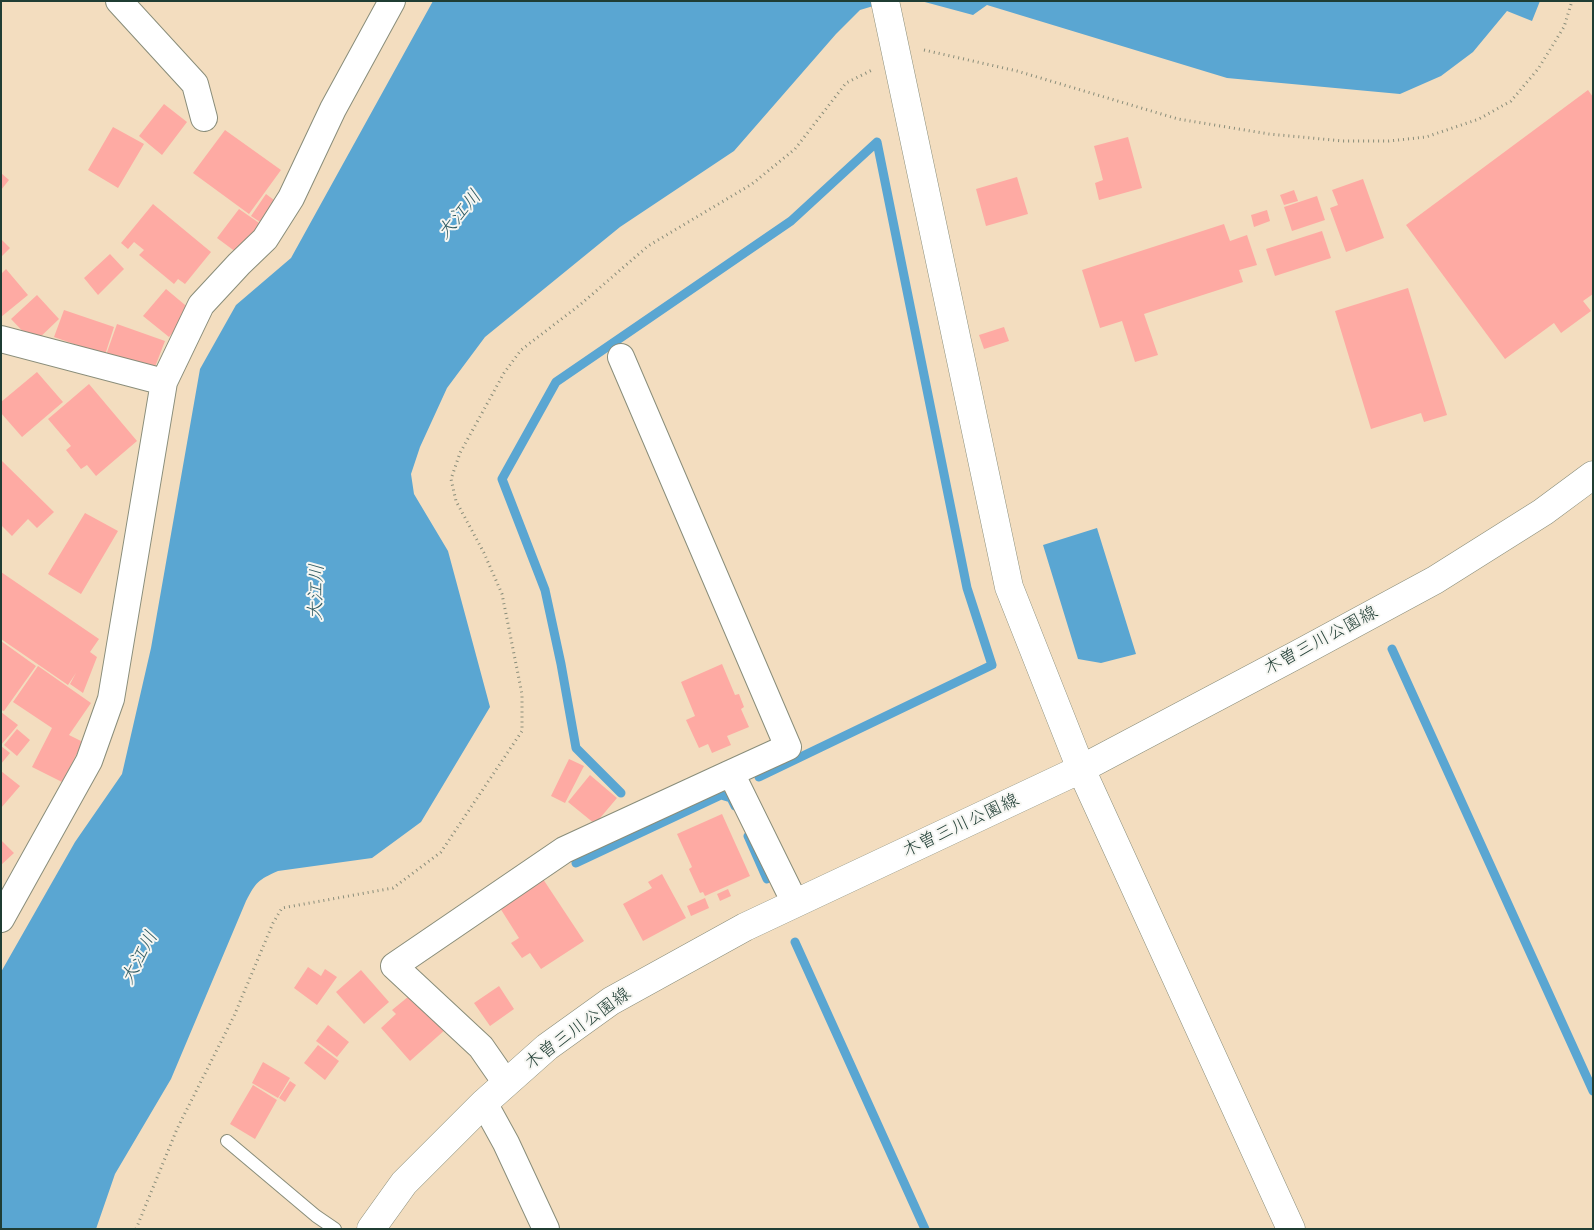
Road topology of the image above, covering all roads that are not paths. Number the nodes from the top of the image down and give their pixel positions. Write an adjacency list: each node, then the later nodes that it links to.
1 (119, 1): 4 (street)
2 (392, 1): 7 (street)
3 (885, 1): 9 (main road)
4 (204, 118)
5 (1, 339): 7 (street)
6 (621, 357): 10 (street)
7 (164, 382): 12 (street)
8 (1593, 475): 9 (main road, 木曽三川公園線)
9 (1081, 769): 11 (main road, 木曽三川公園線); 19 (main road)
10 (731, 773): 11 (street); 13 (street)
11 (796, 903): 13 (main road, 木曽三川公園線)
12 (1, 920)
13 (506, 1084): 14 (main road, 木曽三川公園線)
14 (484, 1103): 17 (main road, 木曽三川公園線); 18 (street)
15 (227, 1141): 16 (lane)
16 (335, 1229)
17 (372, 1229)
18 (546, 1229)
19 (1291, 1229)

